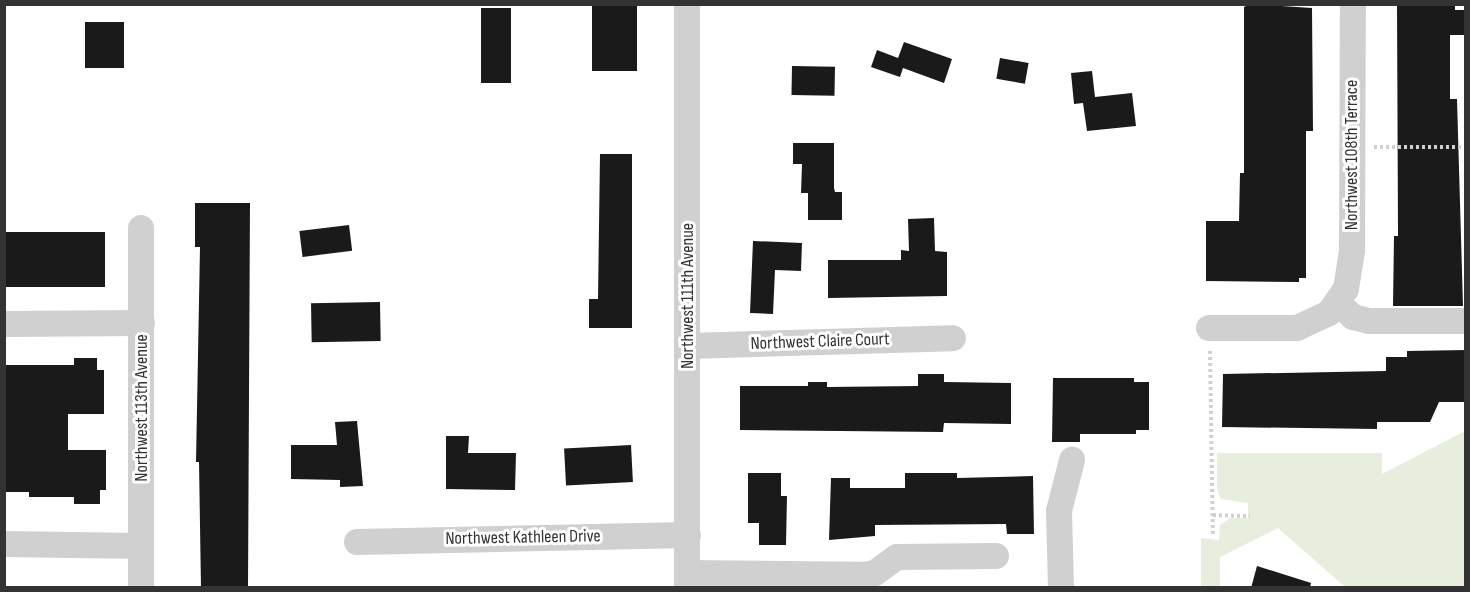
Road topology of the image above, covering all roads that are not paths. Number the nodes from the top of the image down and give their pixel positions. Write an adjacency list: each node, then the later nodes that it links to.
1 (687, 4): 10 (street, Northwest 111th Avenue)
2 (1353, 4): 4 (street, Northwest 108th Terrace)
3 (141, 228): 6 (street, Northwest 113th Avenue)
4 (1338, 303): 5 (street); 8 (street)
5 (1466, 321)
6 (142, 323): 7 (street); 15 (street, Northwest 113th Avenue)
7 (4, 324)
8 (1209, 328)
9 (953, 338): 10 (street, Northwest Claire Court)
10 (688, 346): 12 (street, Northwest 111th Avenue)
11 (1072, 460): 19 (street)
12 (688, 535): 13 (street, Northwest Kathleen Drive); 17 (street, Northwest 111th Avenue)
13 (357, 542)
14 (4, 544): 15 (street)
15 (141, 546): 18 (street, Northwest 113th Avenue)
16 (996, 556): 17 (street)
17 (687, 580)
18 (141, 588)
19 (1061, 588)

